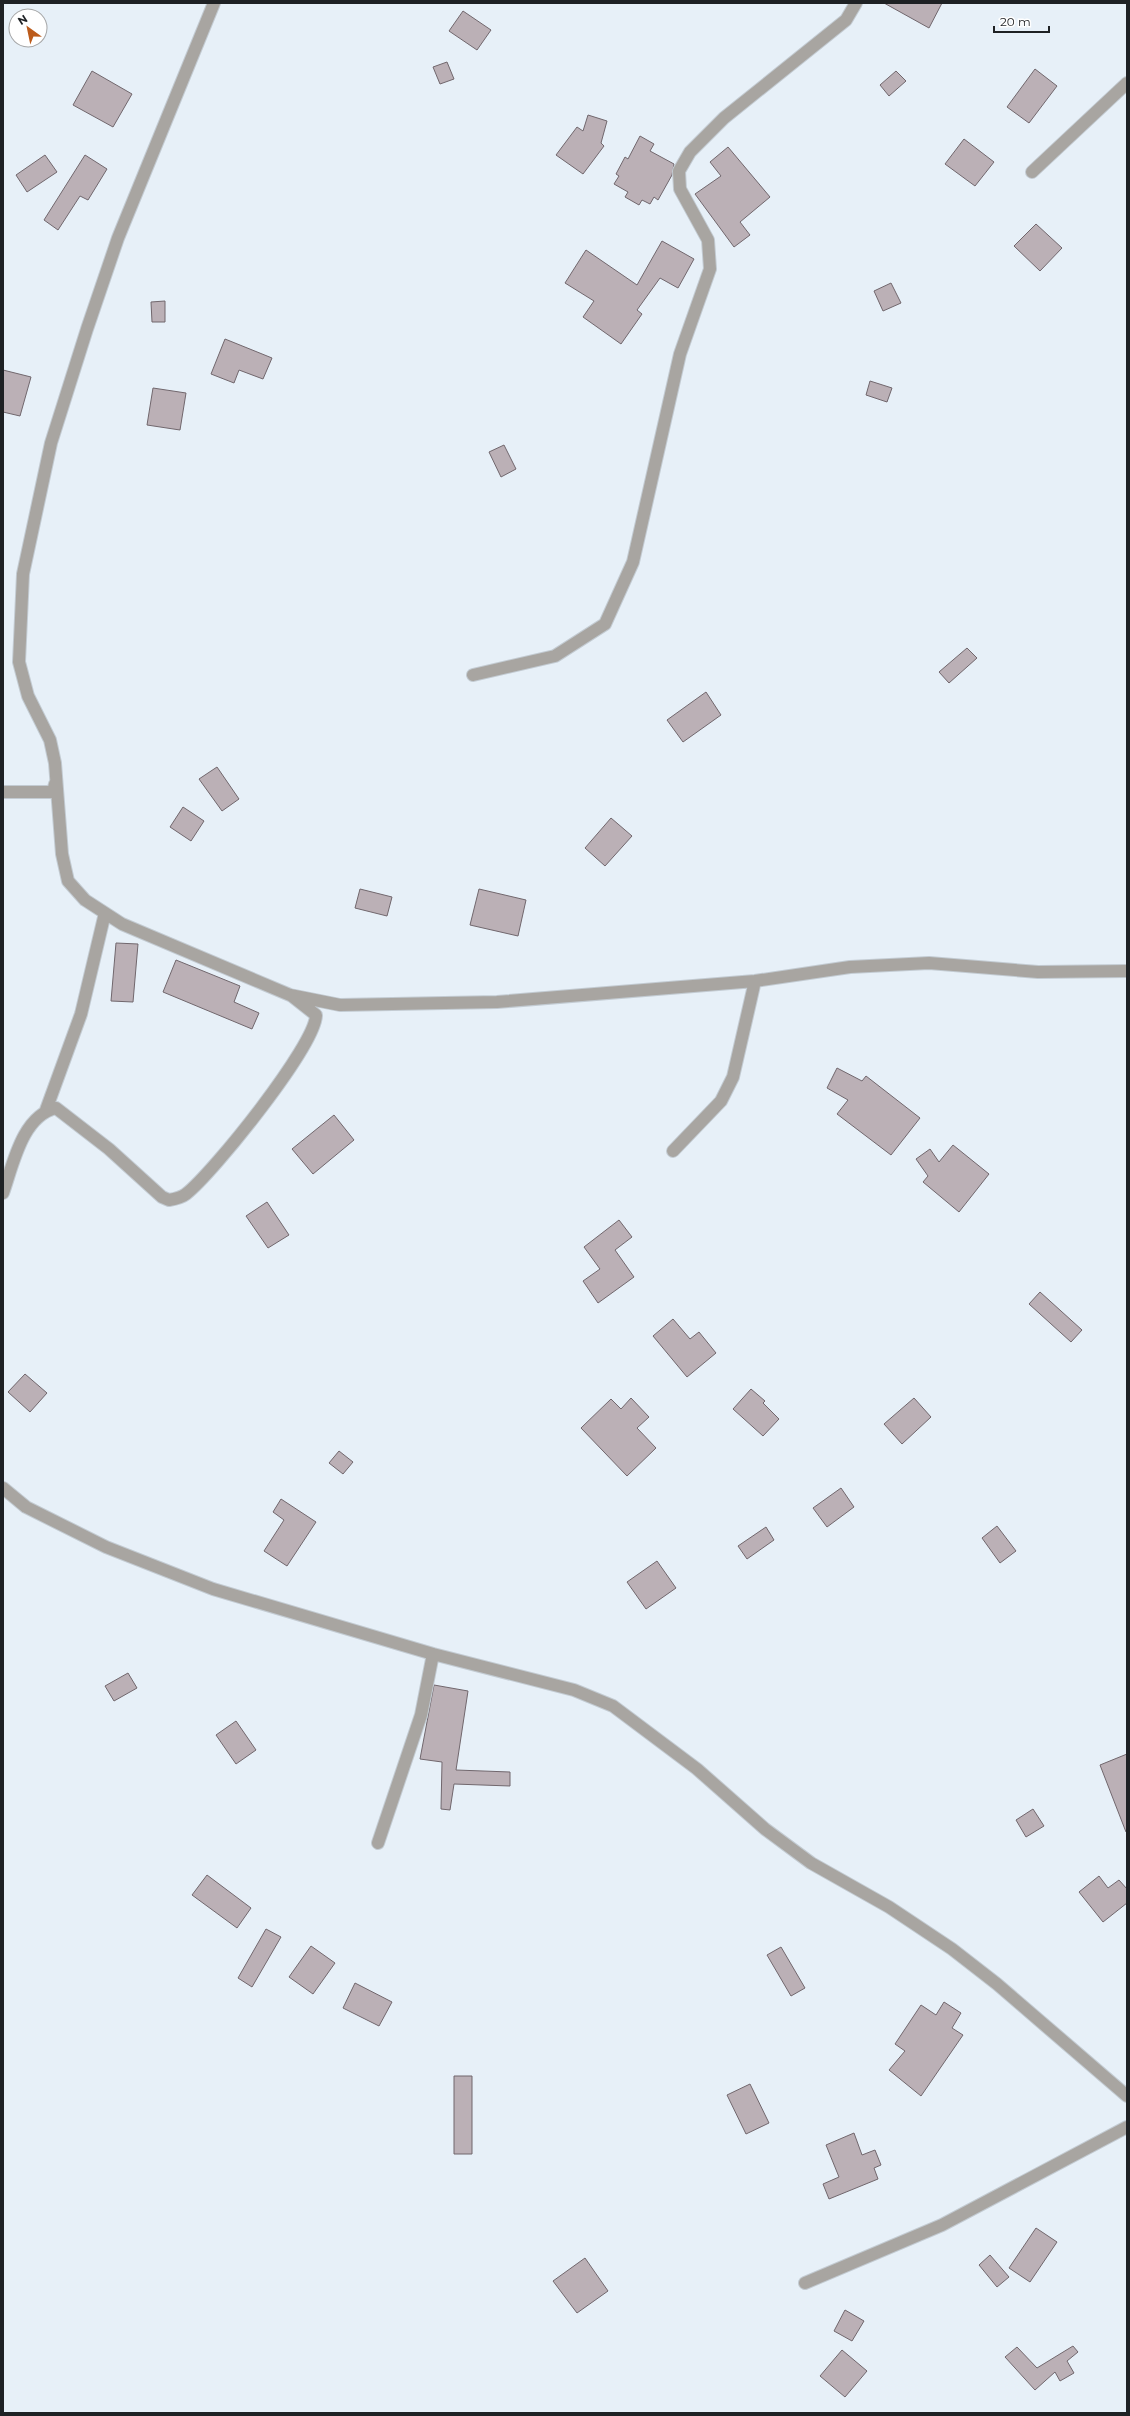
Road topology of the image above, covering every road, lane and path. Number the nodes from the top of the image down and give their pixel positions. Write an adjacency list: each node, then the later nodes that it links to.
1 (214, 3): 6 (street)
2 (856, 3): 5 (street)
3 (1127, 83): 4 (street)
4 (1032, 172)
5 (472, 675)
6 (55, 784): 7 (street); 8 (street)
7 (3, 792)
8 (105, 913): 11 (street); 12 (street)
9 (1127, 971): 10 (street)
10 (755, 980): 11 (street); 13 (street)
11 (290, 994): 12 (street)
12 (46, 1110): 14 (street)
13 (673, 1151)
14 (3, 1193)
15 (3, 1488): 16 (street)
16 (433, 1654): 17 (street); 18 (street)
17 (378, 1843)
18 (1127, 2096)
19 (1127, 2127): 20 (street)
20 (804, 2283)

